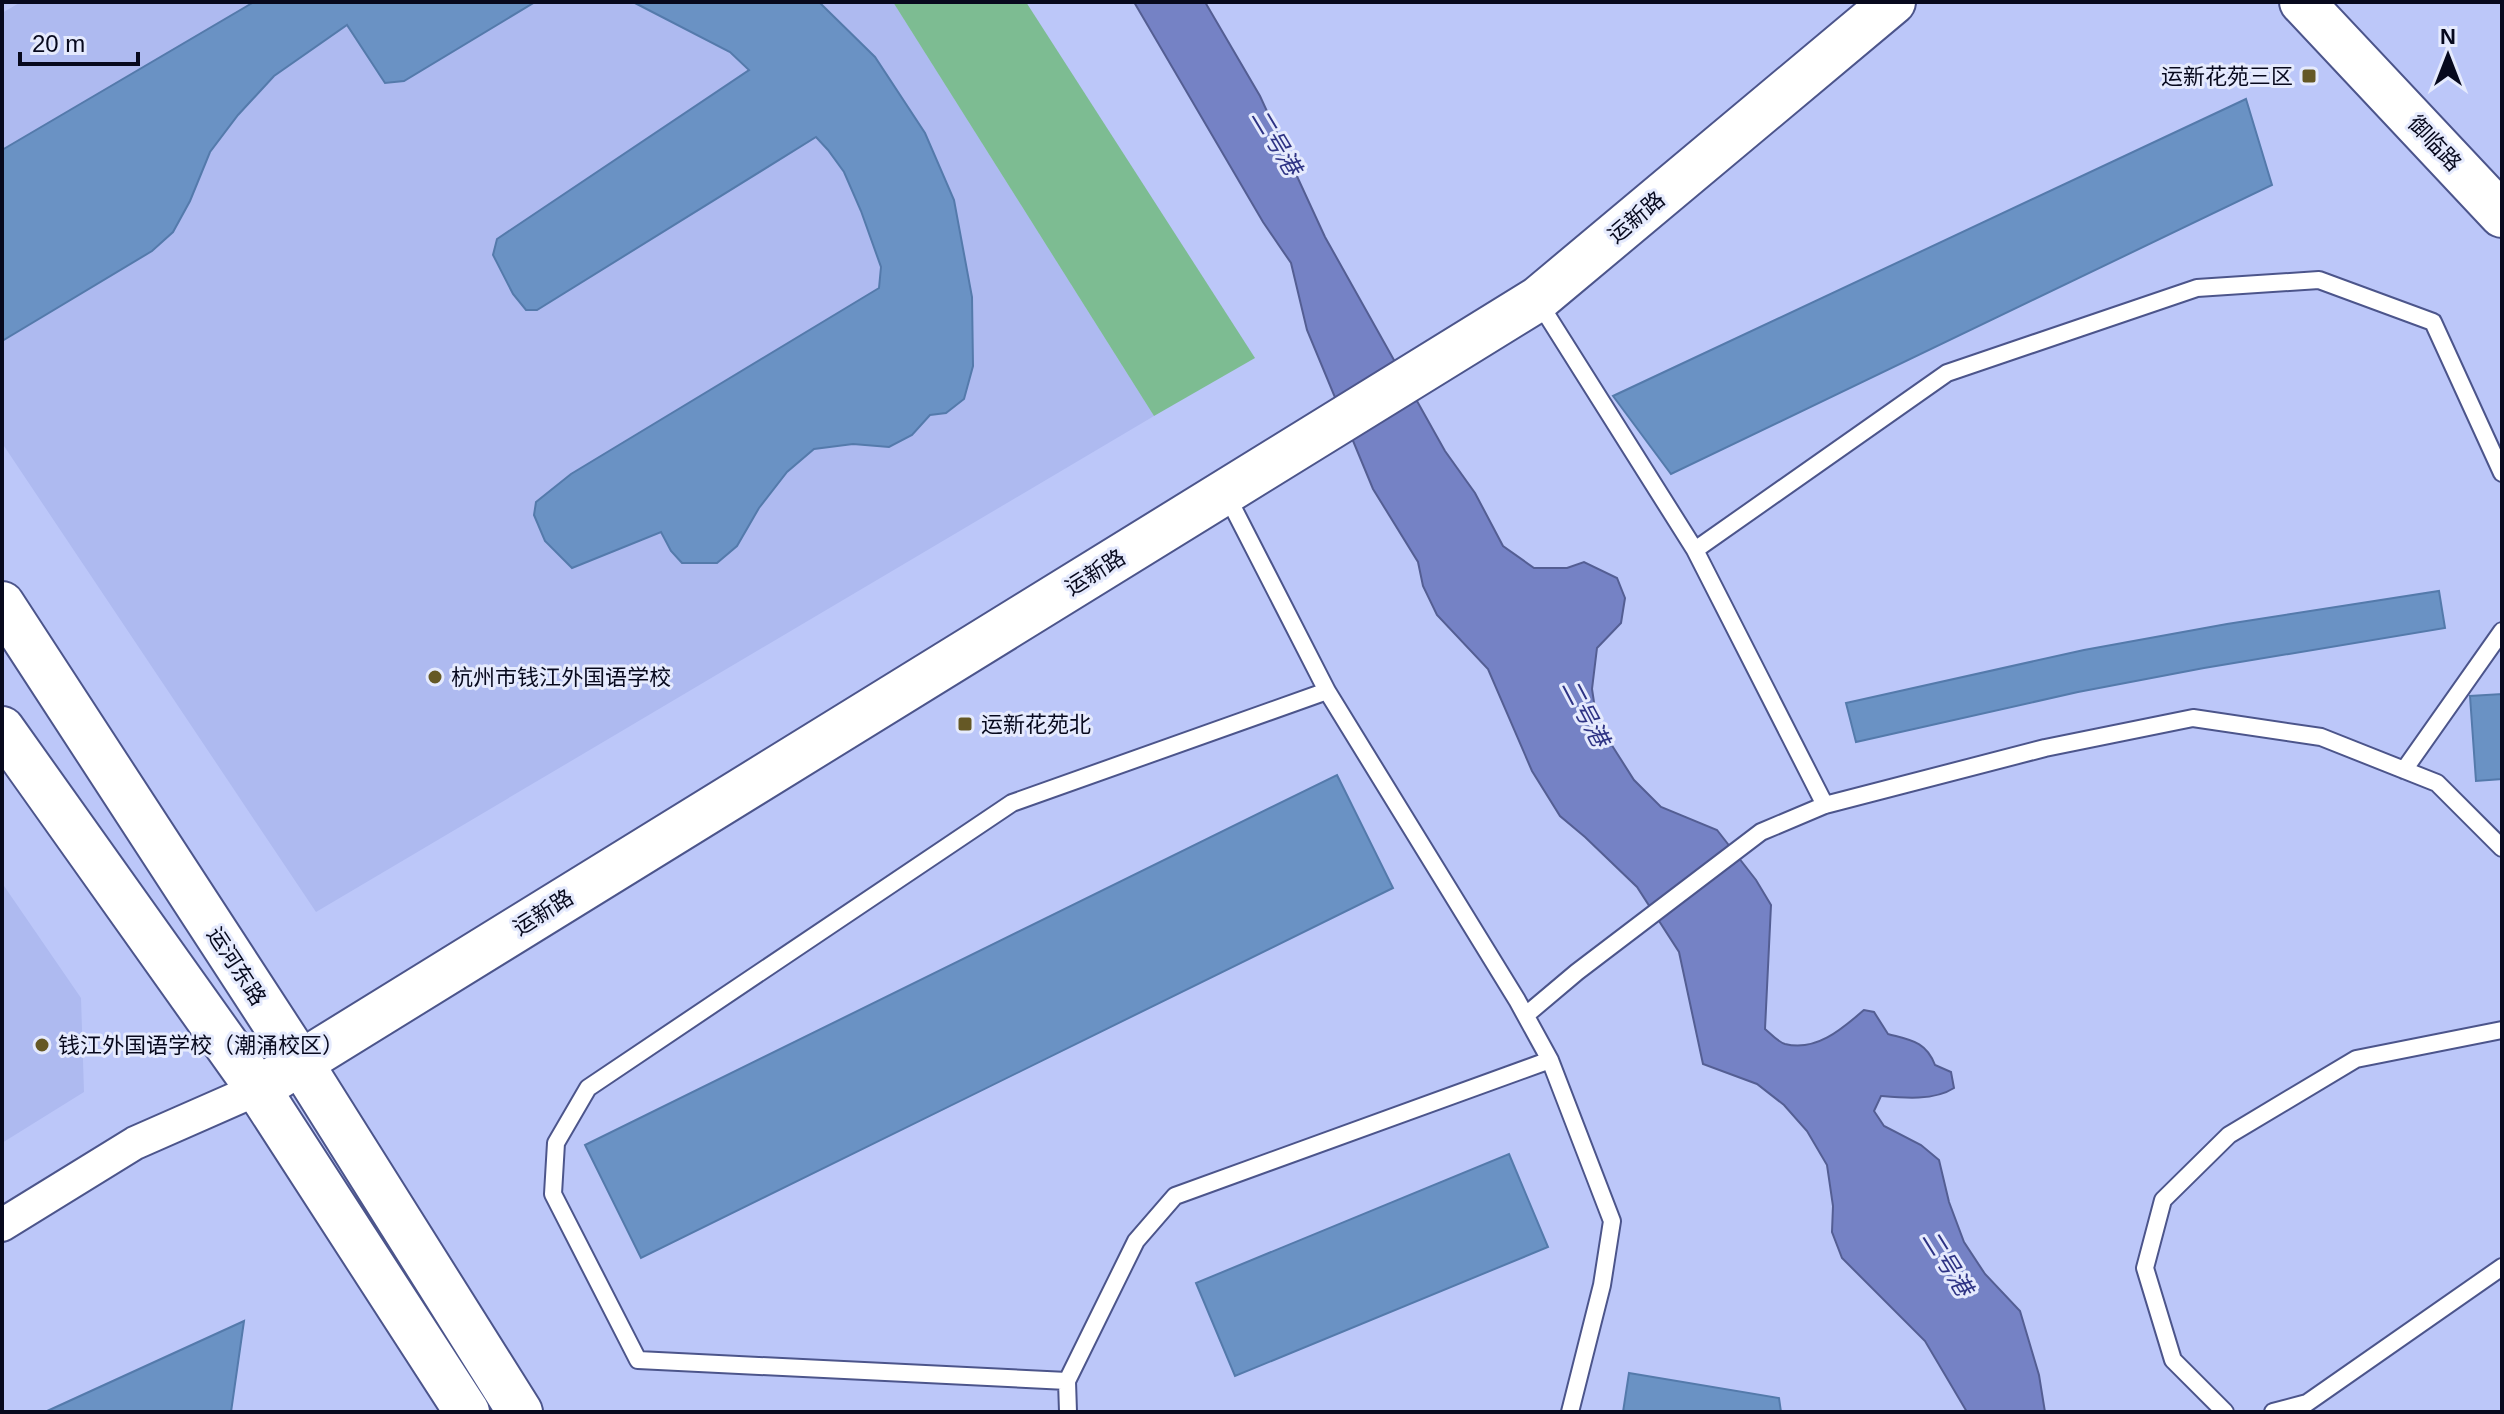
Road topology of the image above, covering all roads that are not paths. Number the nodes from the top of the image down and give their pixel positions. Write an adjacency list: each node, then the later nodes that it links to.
1 (1893, 2): 4 (street, 运新路)
2 (2302, 2): 3 (street, 御临路)
3 (2502, 215)
4 (1538, 299): 6 (street, 运新路); 7 (lane)
5 (2502, 473): 7 (lane)
6 (1225, 492): 10 (lane); 18 (street, 运新路)
7 (1695, 550): 13 (lane)
8 (2, 604): 18 (street, 运河东路)
9 (2502, 631): 12 (lane)
10 (1327, 691): 15 (lane); 22 (lane)
11 (2, 729): 19 (street)
12 (2404, 770): 13 (lane); 14 (lane)
13 (1825, 805): 15 (lane)
14 (2502, 848)
15 (1526, 1015): 17 (lane)
16 (2502, 1030): 27 (lane)
17 (1550, 1060): 22 (lane); 26 (lane)
18 (300, 1062): 19 (street, 运新路); 24 (street, 运河东路)
19 (258, 1089): 20 (street); 23 (street)
20 (2, 1225)
21 (2502, 1267): 28 (lane)
22 (1067, 1381): 25 (lane)
23 (467, 1412)
24 (520, 1412)
25 (1068, 1412)
26 (1570, 1412)
27 (2225, 1412)
28 (2273, 1412)

